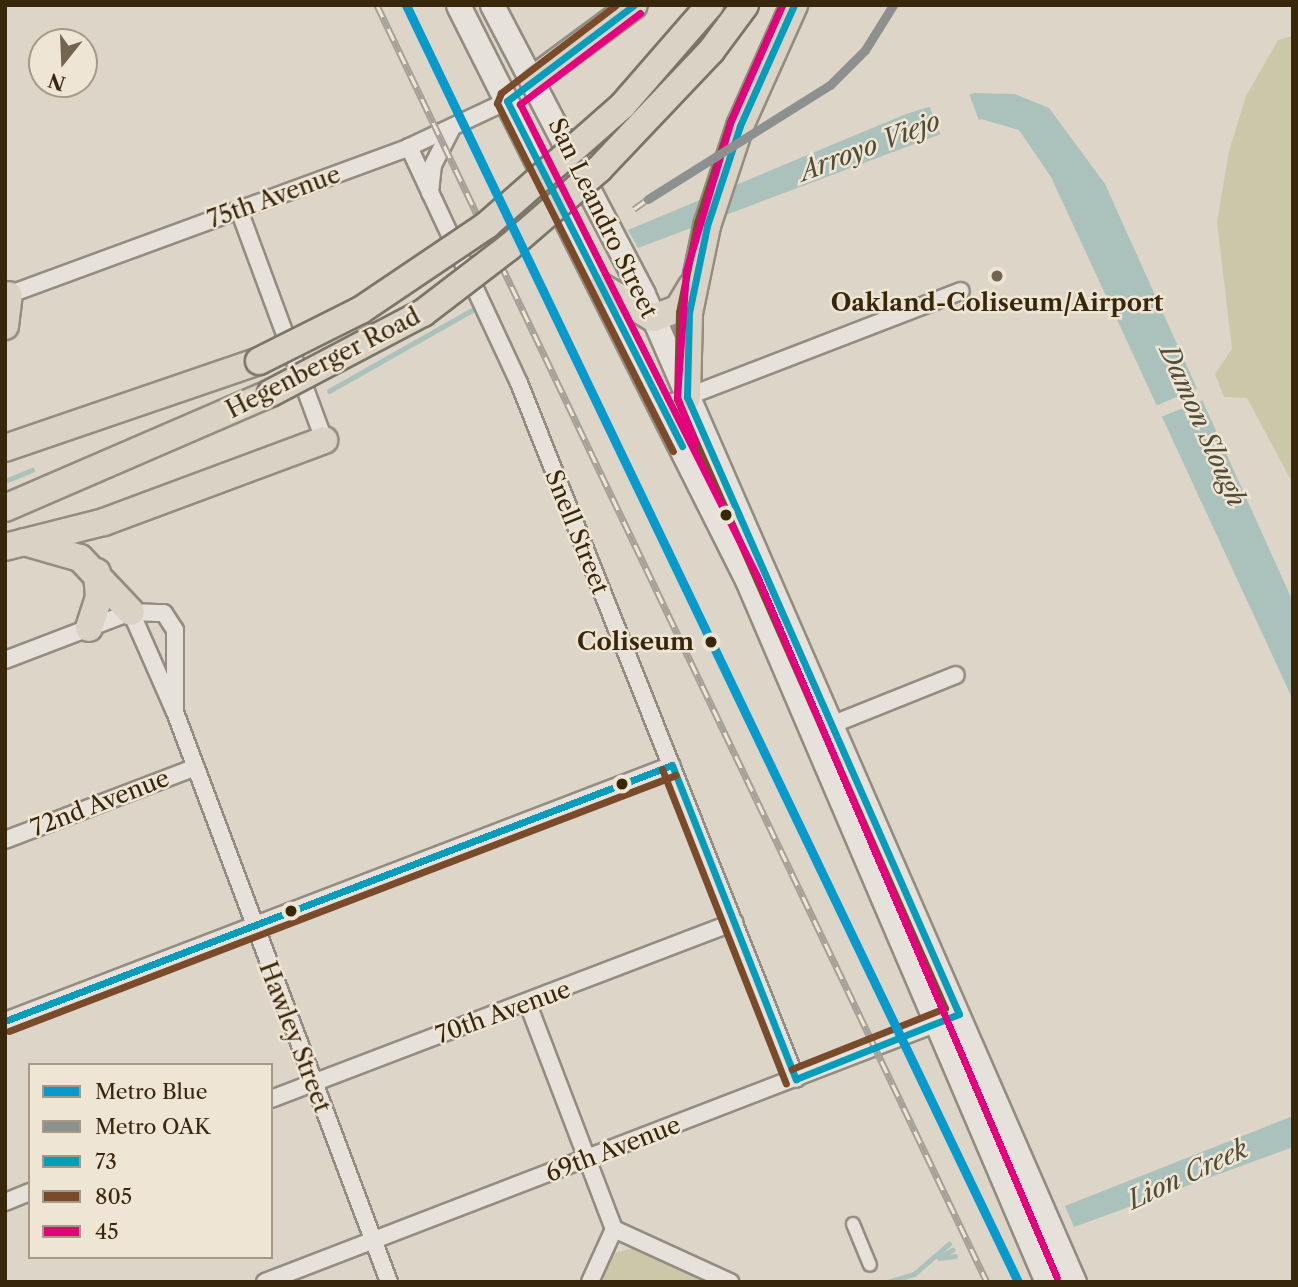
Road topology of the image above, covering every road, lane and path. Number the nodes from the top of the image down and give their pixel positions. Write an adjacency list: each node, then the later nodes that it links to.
1 (458, 5): 8 (main road, San Leandro Street)
2 (492, 5): 7 (main road, San Leandro Street)
3 (634, 5): 7 (main road)
4 (710, 5): 21 (main road, Hegenberger Road, bridge)
5 (745, 5): 22 (main road, Hegenberger Road, bridge)
6 (794, 5): 13 (main road)
7 (534, 79): 8 (main road, 75th Avenue); 17 (main road, San Leandro Street)
8 (507, 100): 9 (street, 75th Avenue); 14 (main road, San Leandro Street)
9 (451, 130): 10 (street, 75th Avenue); 11 (street)
10 (409, 146): 11 (street, Snell Street); 12 (street, 75th Avenue)
11 (430, 193): 31 (street, Snell Street)
12 (239, 210): 15 (street, 75th Avenue); 20 (street)
13 (696, 272): 17 (main road); 19 (main road)
14 (602, 287): 17 (main road); 19 (main road, San Leandro Street)
15 (7, 291): 18 (main road)
16 (961, 291): 19 (street)
17 (653, 318): 19 (main road, San Leandro Street)
18 (5, 326)
19 (675, 402): 30 (main road, San Leandro Street)
20 (324, 440): 23 (main road)
21 (5, 447)
22 (5, 508)
23 (14, 544): 24 (main road)
24 (97, 572): 25 (main road); 26 (main road)
25 (131, 612): 26 (street); 29 (street, Hawley Street); 29 (street, Hawley Street)
26 (89, 628): 27 (street)
27 (5, 660)
28 (956, 675): 30 (street)
29 (175, 712): 32 (street, Hawley Street)
30 (822, 729): 37 (main road, San Leandro Street); 39 (main road, San Leandro Street)
31 (672, 765): 34 (street, Snell Street); 35 (street)
32 (195, 767): 33 (street, 72nd Avenue); 35 (street, Hawley Street)
33 (5, 840)
34 (734, 922): 36 (street, 70th Avenue); 40 (street, Snell Street)
35 (254, 926): 38 (street); 41 (street, Hawley Street)
36 (528, 1004): 41 (street, 70th Avenue); 43 (street)
37 (959, 1014): 39 (street, 69th Avenue); 55 (main road, San Leandro Street)
38 (5, 1021)
39 (936, 1024): 40 (street, 69th Avenue); 54 (main road, San Leandro Street)
40 (796, 1079): 43 (street, 69th Avenue)
41 (312, 1084): 42 (street, 70th Avenue); 48 (street, Hawley Street)
42 (273, 1098)
43 (586, 1160): 47 (street); 48 (street, 69th Avenue)
44 (28, 1193): 45 (street)
45 (5, 1202)
46 (853, 1224): 49 (street)
47 (614, 1229): 52 (street); 53 (street)
48 (374, 1242): 50 (street, 69th Avenue); 51 (street, Hawley Street)
49 (870, 1265)
50 (265, 1282)
51 (388, 1282)
52 (590, 1282)
53 (730, 1282)
54 (1048, 1282)
55 (1074, 1282)

